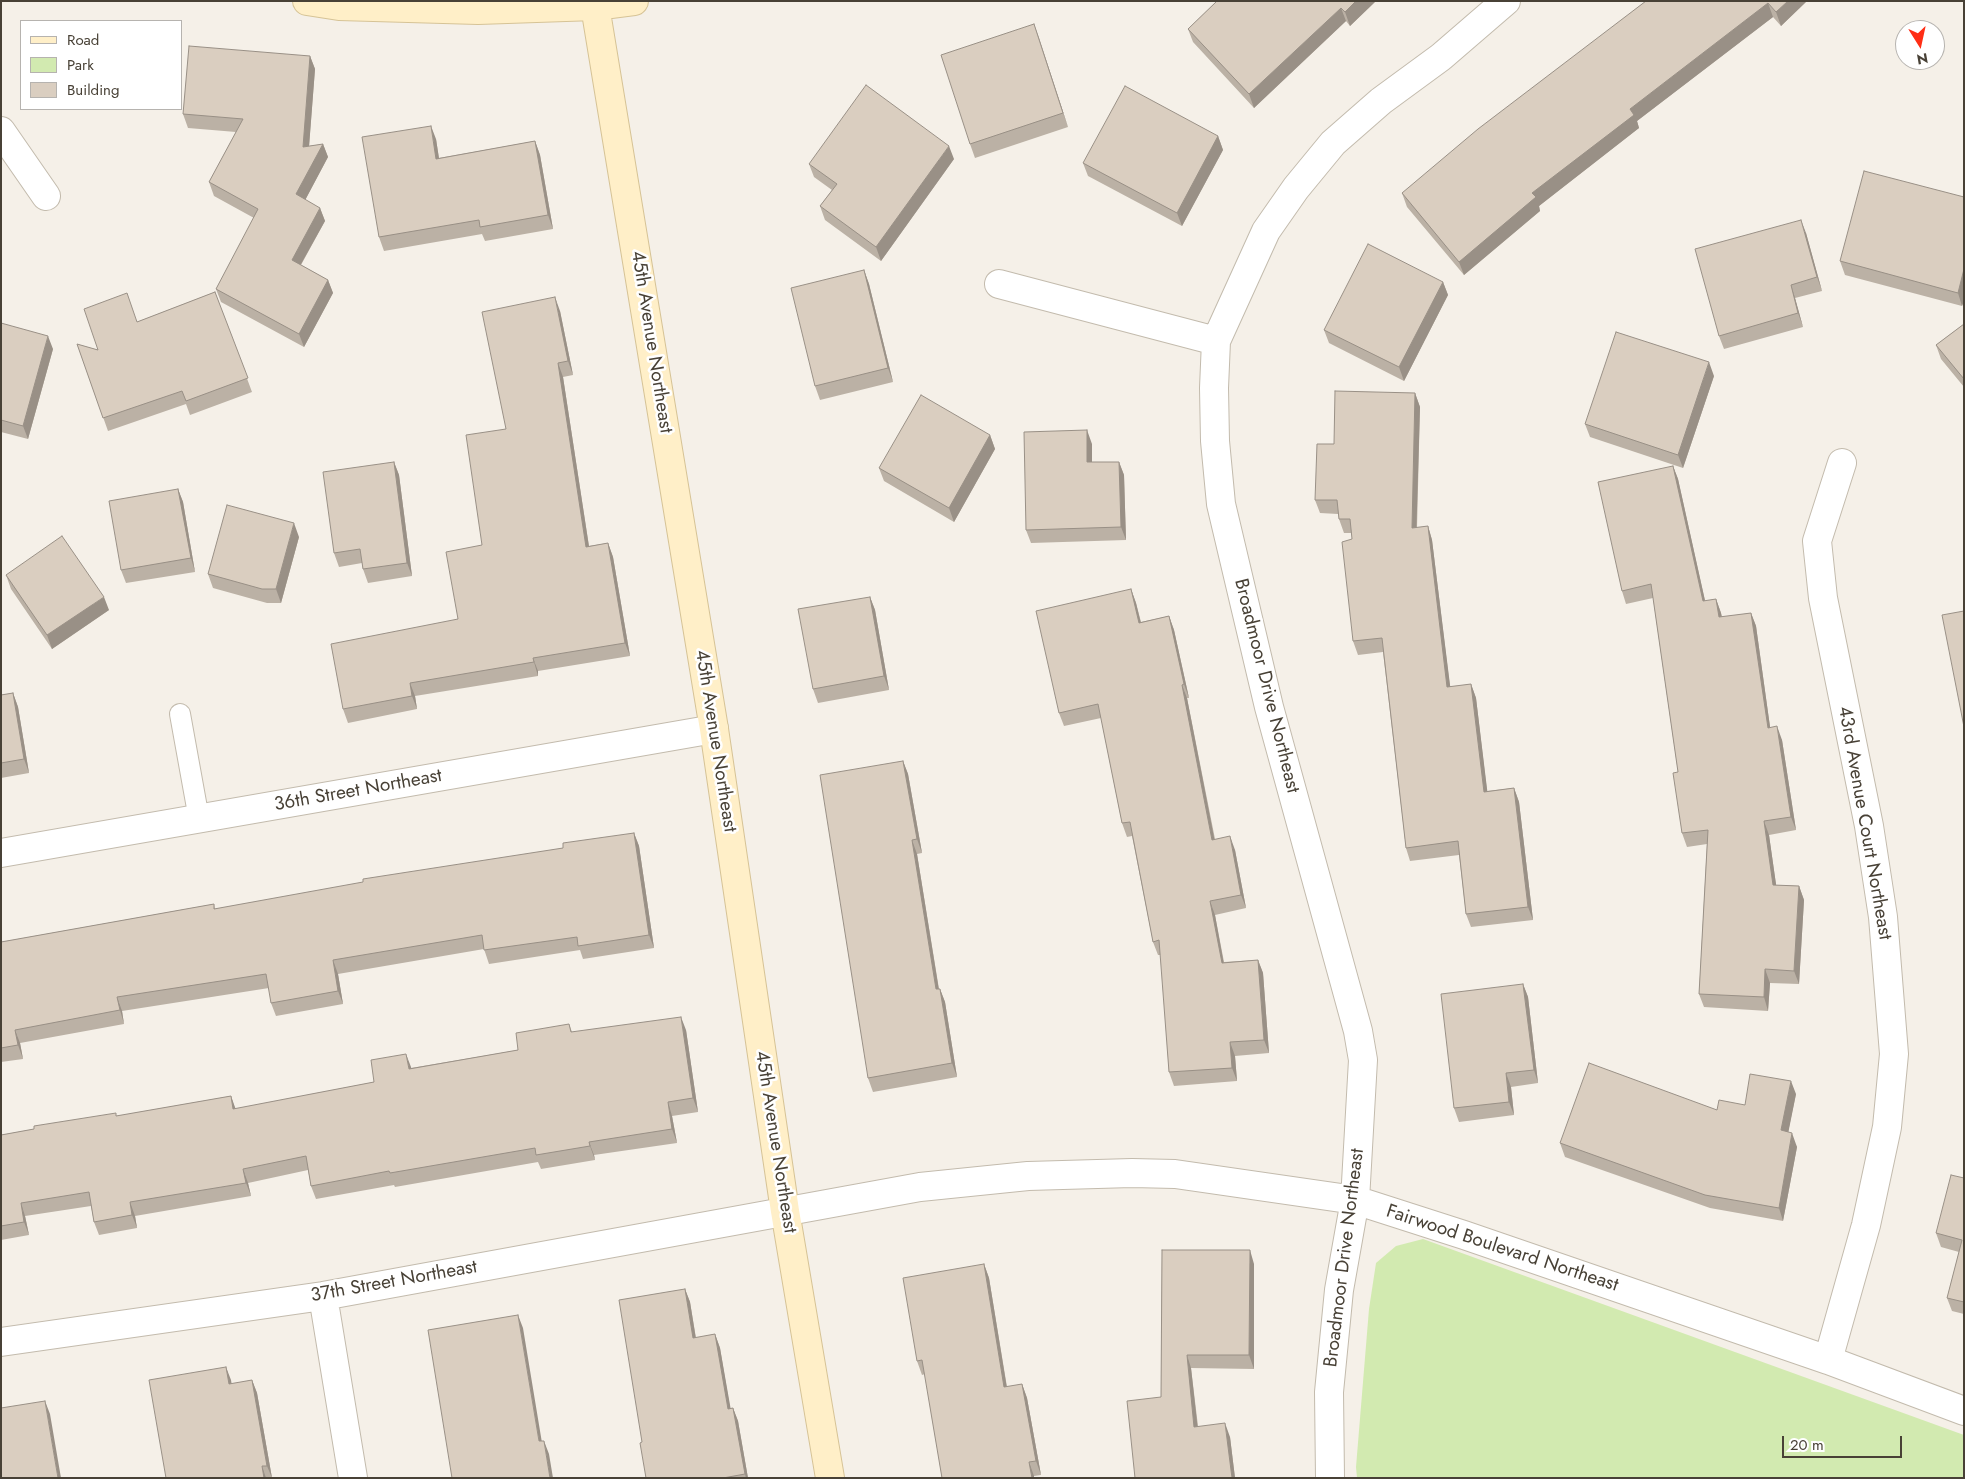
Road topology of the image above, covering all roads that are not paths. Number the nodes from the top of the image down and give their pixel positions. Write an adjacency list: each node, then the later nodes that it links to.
1 (306, 1): 4 (street)
2 (634, 1): 4 (street)
3 (1506, 1): 8 (street, Broadmoor Drive Northeast)
4 (595, 6): 11 (street, 45th Avenue Northeast)
5 (1, 131): 6 (street)
6 (46, 196)
7 (999, 284): 8 (street)
8 (1216, 341): 14 (street, Broadmoor Drive Northeast)
9 (1842, 463): 18 (street, 43rd Avenue Court Northeast)
10 (180, 714): 12 (lane)
11 (714, 729): 12 (street, 36th Street Northeast); 15 (street, 45th Avenue Northeast)
12 (199, 819): 13 (street, 36th Street Northeast)
13 (1, 854)
14 (1355, 1200): 15 (street, Fairwood Boulevard Northeast); 18 (street, Fairwood Boulevard Northeast); 22 (street, Broadmoor Drive Northeast)
15 (785, 1211): 16 (street, 37th Street Northeast); 21 (street, 45th Avenue Northeast)
16 (323, 1296): 17 (street, 37th Street Northeast); 20 (street)
17 (1, 1342)
18 (1828, 1360): 19 (street, Fairwood Boulevard Northeast)
19 (1964, 1411)
20 (353, 1478)
21 (830, 1478)
22 (1330, 1478)

